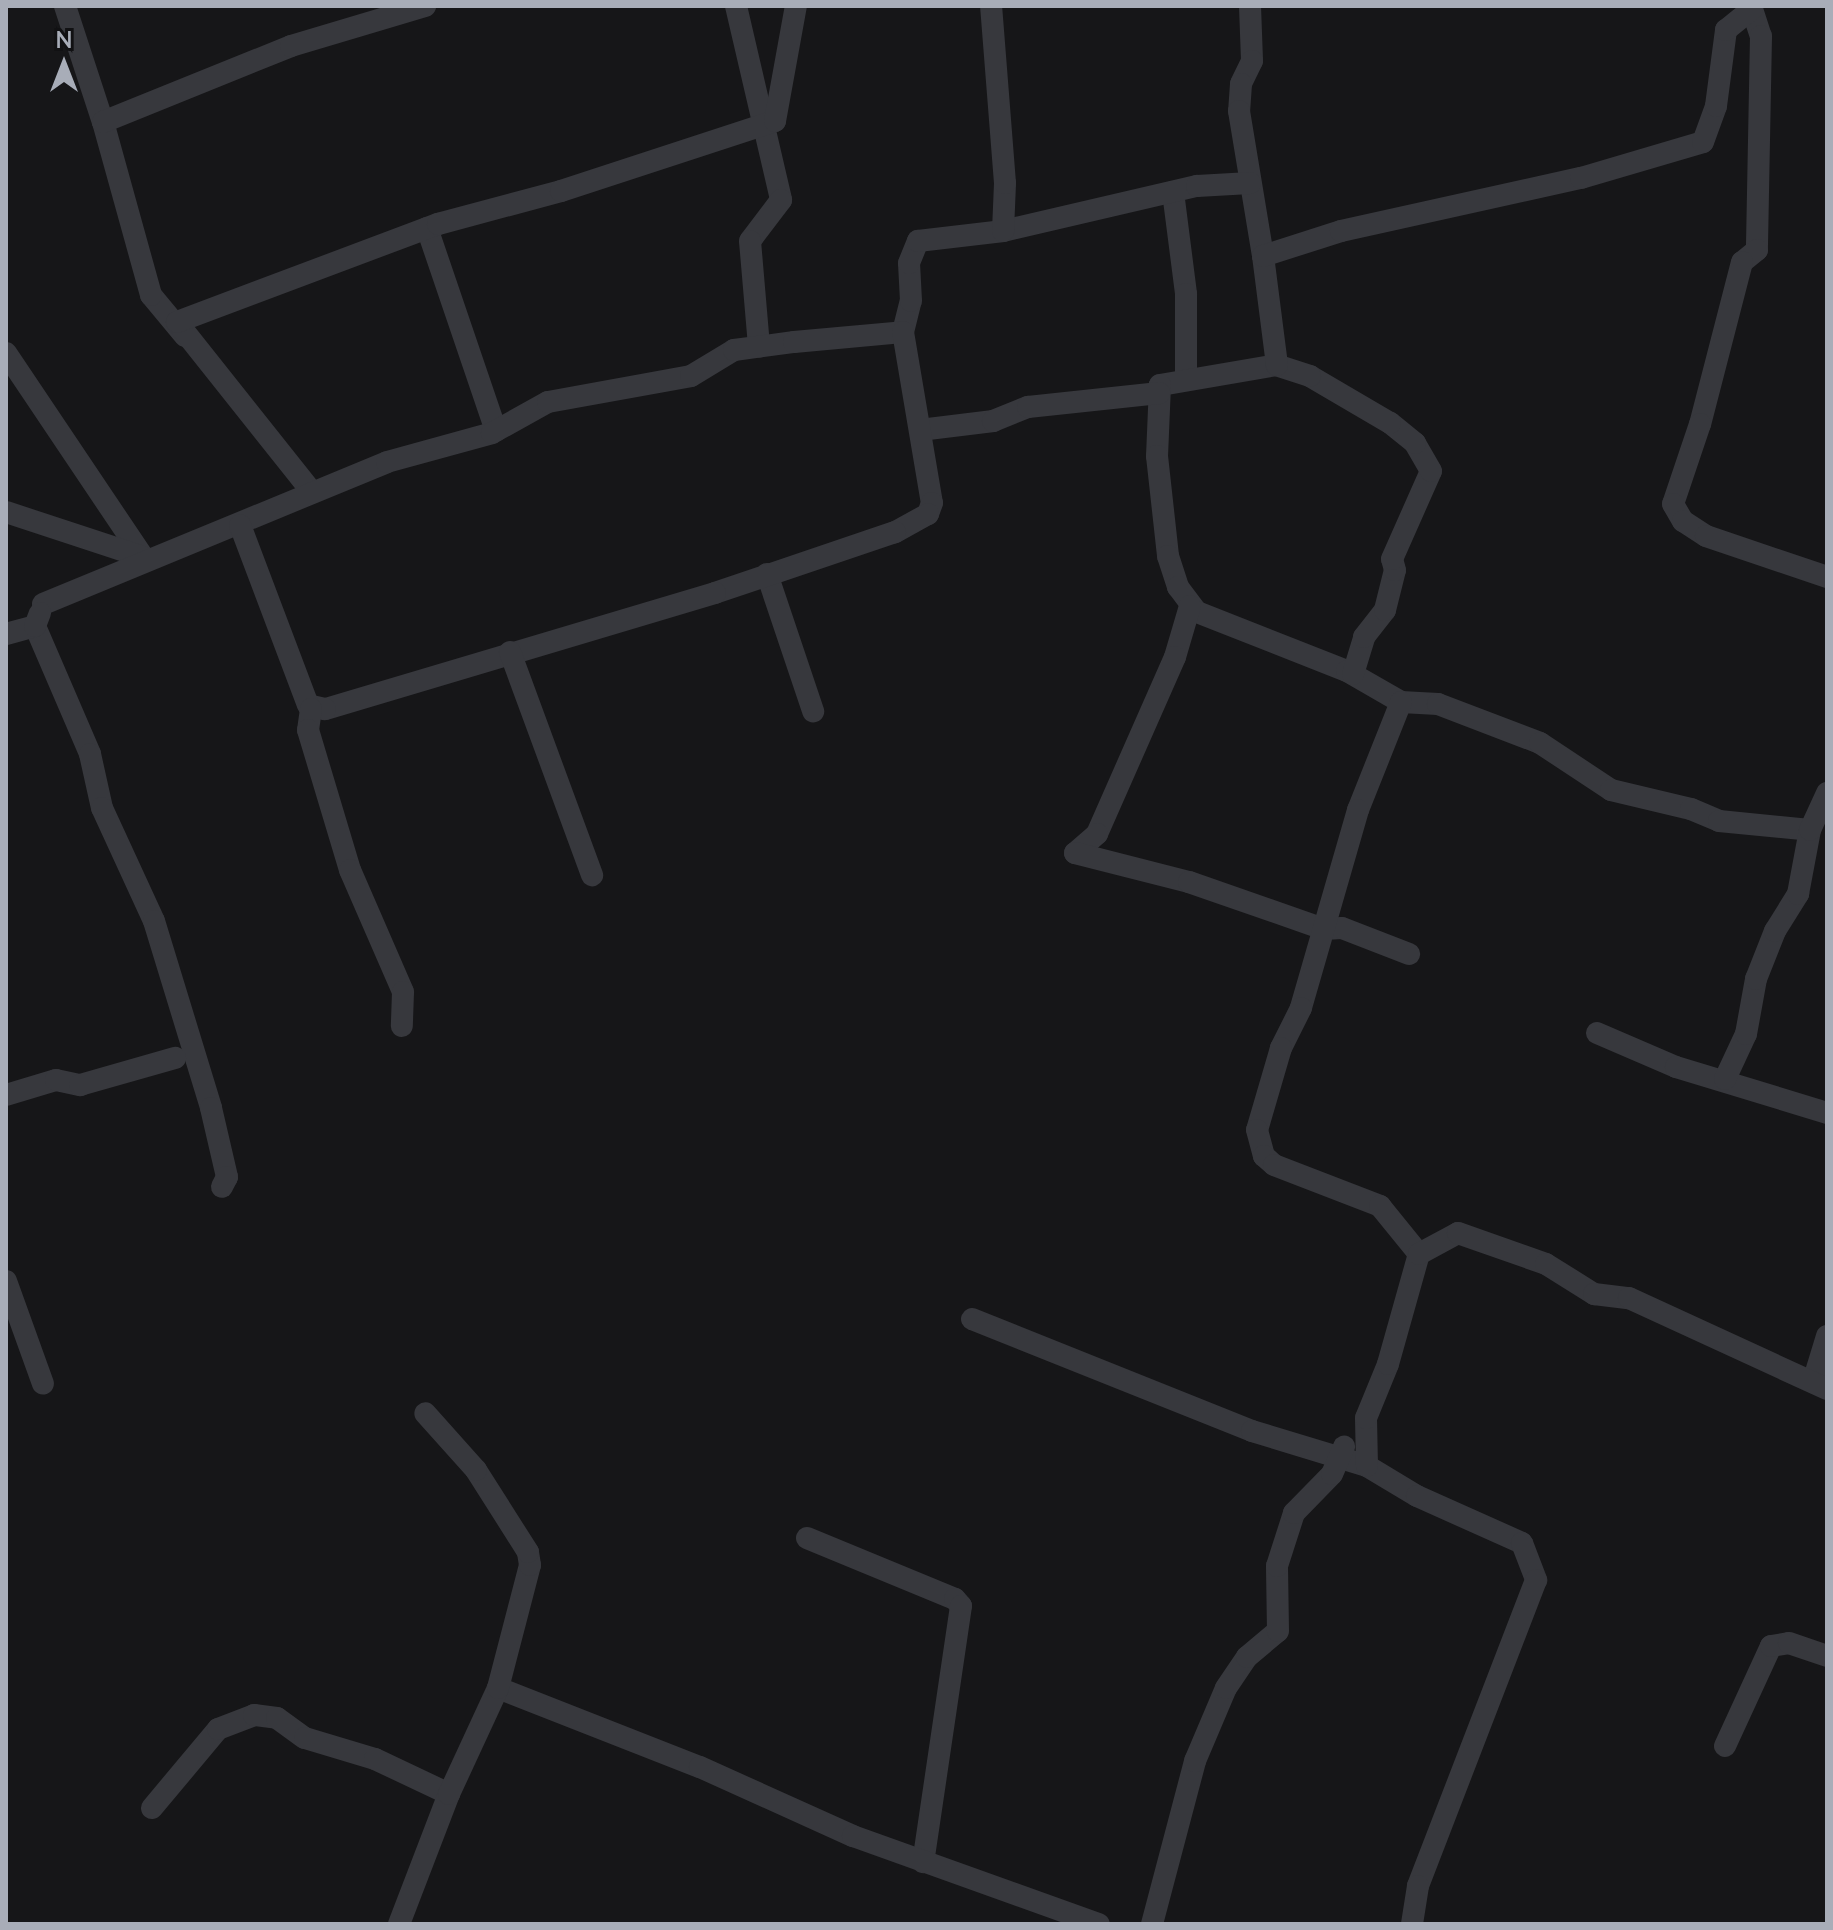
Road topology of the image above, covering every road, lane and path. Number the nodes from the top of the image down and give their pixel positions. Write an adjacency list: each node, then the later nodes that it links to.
1 (65, 6): 8 (street)
2 (425, 6): 8 (street)
3 (736, 6): 9 (street)
4 (796, 6): 9 (street)
5 (991, 6): 13 (street)
6 (1250, 6): 10 (street)
7 (1752, 8): 14 (street); 28 (street)
8 (103, 122): 23 (street)
9 (766, 125): 12 (street); 16 (street)
10 (1250, 183): 11 (street); 14 (street)
11 (1173, 192): 13 (street); 19 (street)
12 (427, 228): 22 (street); 23 (street)
13 (1003, 231): 15 (street)
14 (1263, 256): 18 (street)
15 (903, 332): 16 (street); 21 (street)
16 (759, 347): 22 (street)
17 (6, 353): 26 (street)
18 (1277, 365): 19 (street); 34 (street)
19 (1186, 379): 20 (street)
20 (1159, 393): 21 (street); 30 (street)
21 (920, 430): 27 (street)
22 (496, 431): 25 (street)
23 (312, 492): 26 (street)
24 (6, 512): 26 (street)
25 (240, 525): 29 (street); 36 (street)
26 (143, 557): 29 (street)
27 (767, 574): 33 (street); 37 (street)
28 (1827, 577)
29 (43, 604): 31 (street)
30 (1190, 606): 34 (street); 41 (street)
31 (35, 626): 32 (street); 49 (street)
32 (6, 634)
33 (510, 652): 36 (street); 40 (street)
34 (1353, 674): 35 (street)
35 (1401, 702): 39 (street); 41 (street)
36 (311, 709): 43 (street)
37 (813, 711)
38 (1827, 793): 39 (street)
39 (1810, 830): 46 (street)
40 (592, 875)
41 (1324, 929): 42 (street); 50 (street)
42 (1409, 954)
43 (402, 1026)
44 (1597, 1033): 46 (street)
45 (175, 1058): 47 (street)
46 (1725, 1079): 48 (street)
47 (6, 1095)
48 (1827, 1113)
49 (222, 1187)
50 (1419, 1254): 55 (street); 58 (street)
51 (6, 1281): 54 (street)
52 (972, 1319): 58 (street)
53 (1827, 1336): 55 (street)
54 (43, 1384)
55 (1820, 1386)
56 (425, 1413): 61 (street)
57 (1344, 1446): 68 (street)
58 (1367, 1466): 69 (street)
59 (807, 1538): 65 (street)
60 (1827, 1656): 62 (street)
61 (498, 1688): 63 (street); 65 (street)
62 (1725, 1746)
63 (449, 1794): 64 (street); 66 (street)
64 (152, 1808)
65 (923, 1862): 67 (street)
66 (399, 1924)
67 (1099, 1924)
68 (1152, 1924)
69 (1412, 1924)

